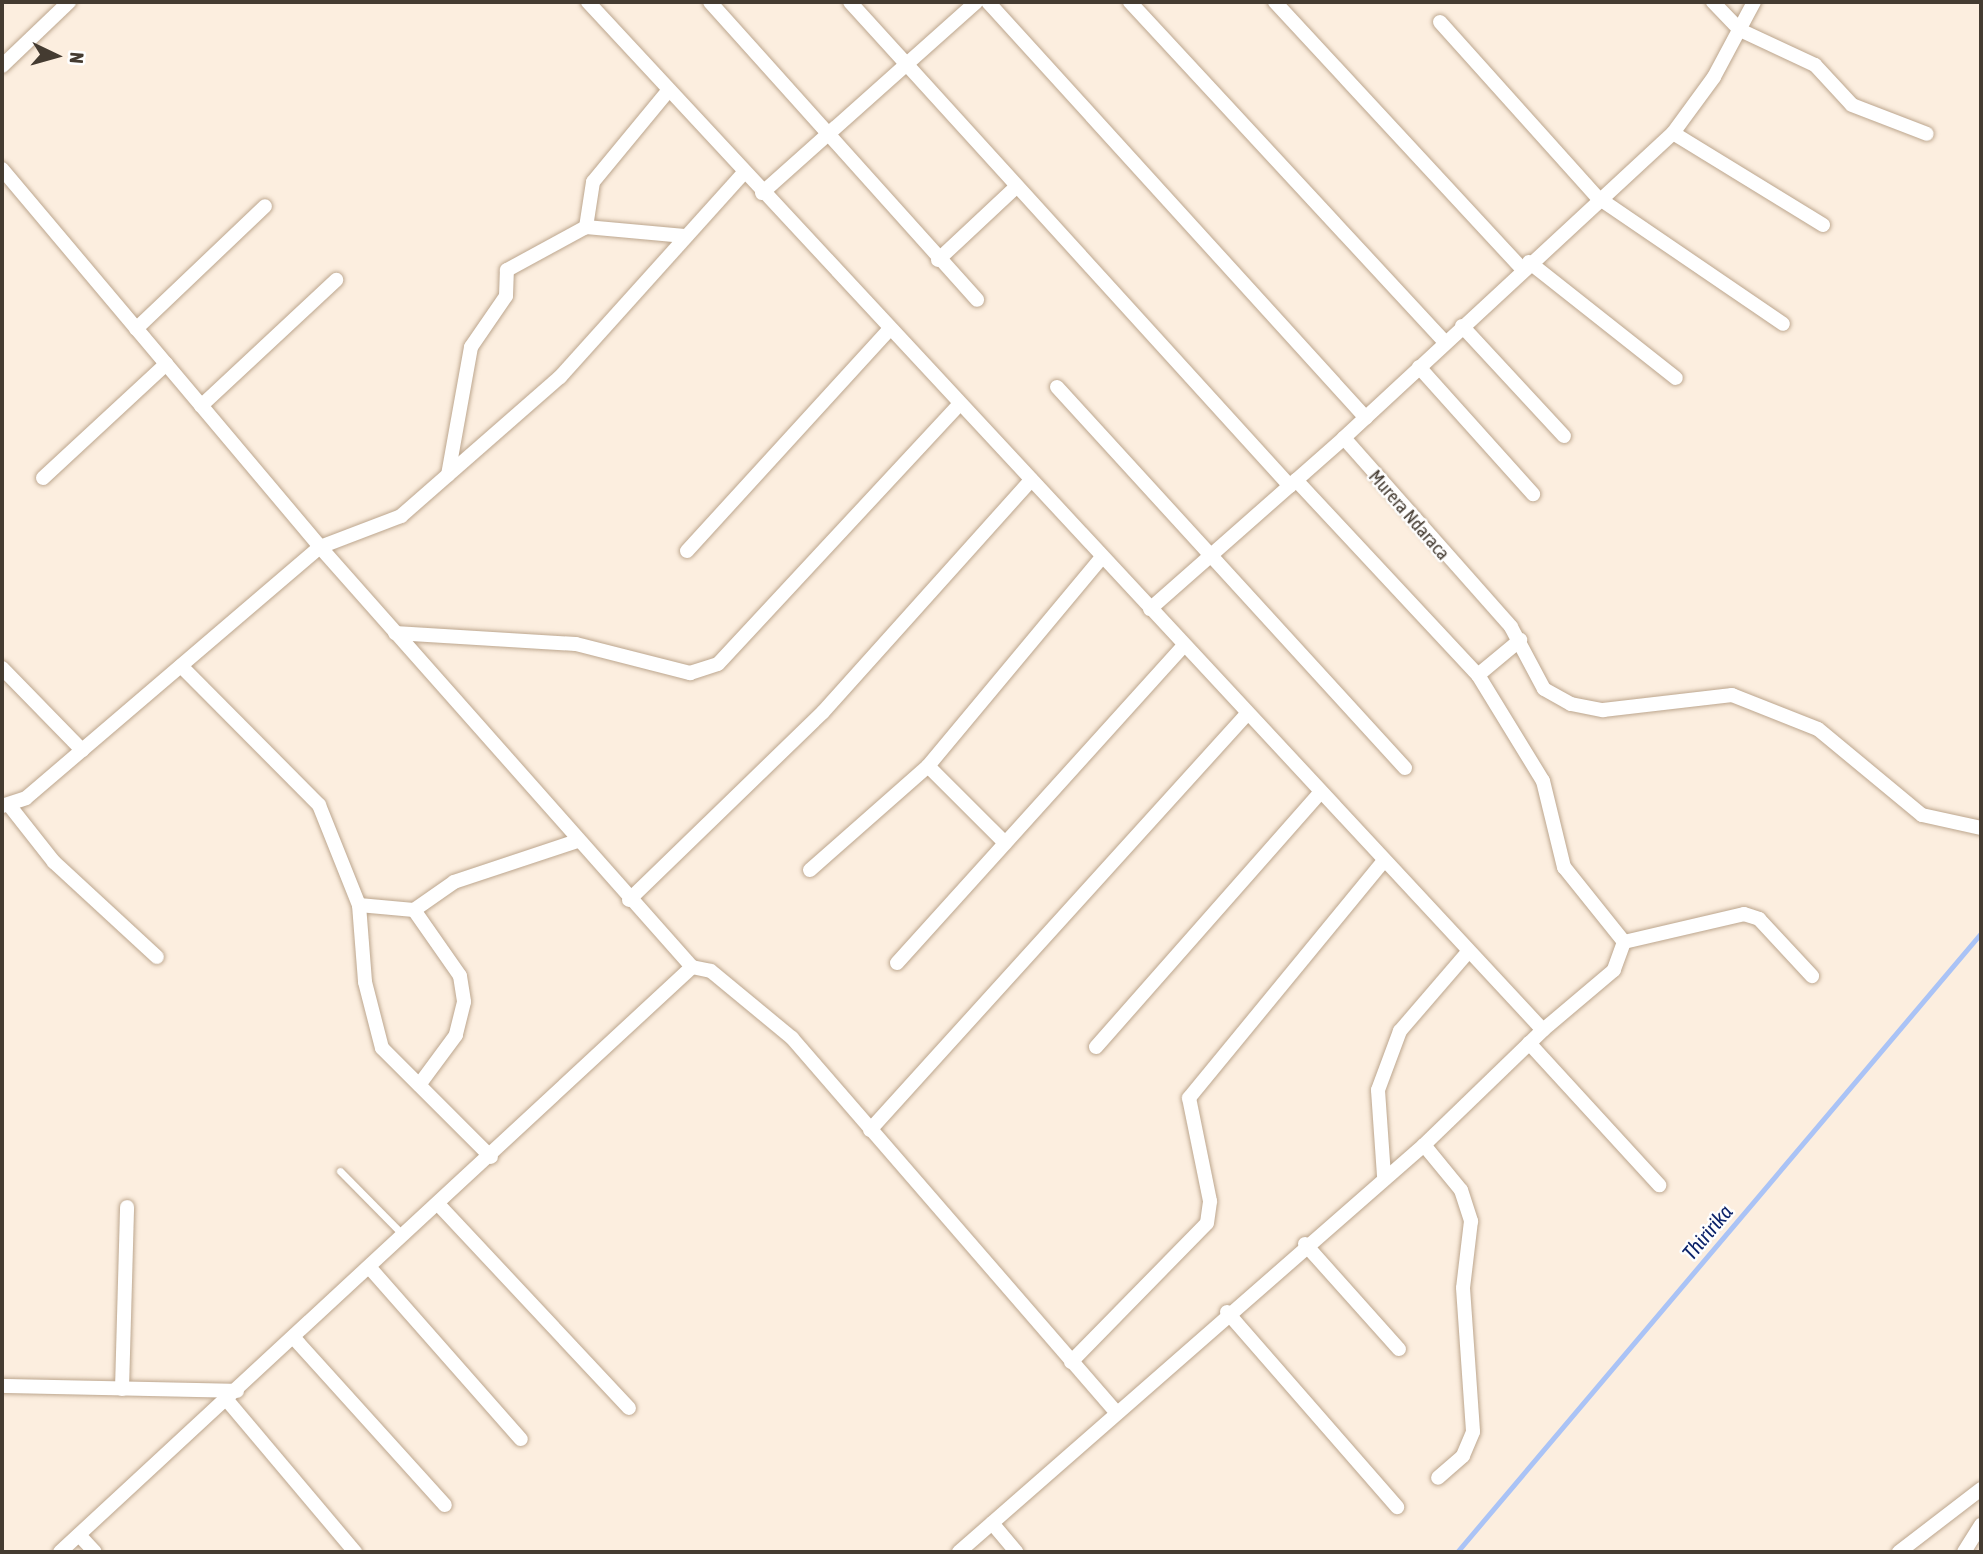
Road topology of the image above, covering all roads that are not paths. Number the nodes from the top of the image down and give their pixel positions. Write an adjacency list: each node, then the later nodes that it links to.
1 (69, 2): 14 (street)
2 (588, 2): 15 (street)
3 (710, 2): 18 (street)
4 (850, 2): 13 (street)
5 (976, 2): 13 (street)
6 (988, 2): 43 (street)
7 (1130, 2): 36 (street)
8 (1275, 2): 29 (street)
9 (1713, 2): 12 (street)
10 (1754, 2): 12 (street)
11 (1440, 22): 23 (street)
12 (1740, 30): 16 (street); 17 (street)
13 (905, 65): 18 (street); 21 (street)
14 (2, 66)
15 (668, 91): 20 (street); 26 (street)
16 (1673, 133): 23 (street); 25 (street)
17 (1927, 134)
18 (825, 136): 22 (street); 28 (street)
19 (2, 169): 34 (street)
20 (744, 173): 22 (street); 27 (street)
21 (1017, 187): 28 (street); 49 (street)
22 (762, 192): 35 (street)
23 (1597, 197): 29 (street); 32 (street)
24 (265, 206): 34 (street)
25 (1823, 225)
26 (586, 228): 27 (street); 46 (street)
27 (685, 236): 46 (street)
28 (938, 260): 31 (street)
29 (1526, 265): 33 (street); 39 (street)
30 (336, 281): 42 (street)
31 (977, 300)
32 (1783, 324)
33 (1462, 326): 36 (street); 44 (street)
34 (136, 329): 37 (street)
35 (890, 329): 41 (street); 52 (street)
36 (1445, 342): 38 (street)
37 (166, 364): 42 (street); 47 (street)
38 (1419, 367): 43 (street); 50 (street)
39 (1676, 378)
40 (1057, 387): 53 (street)
41 (960, 404): 48 (street); 56 (street)
42 (201, 406): 51 (street)
43 (1366, 418): 45 (street)
44 (1564, 436)
45 (1344, 438): 49 (street); 57 (street, Murera Ndaraca)
46 (448, 474): 51 (street)
47 (43, 478)
48 (1031, 480): 54 (street); 73 (street)
49 (1293, 483): 53 (street); 61 (street)
50 (1533, 494)
51 (320, 547): 56 (street); 59 (street)
52 (687, 551)
53 (1212, 555): 55 (street); 65 (street)
54 (1102, 558): 55 (street); 64 (street)
55 (1150, 609): 58 (street)
56 (396, 633): 69 (street)
57 (1520, 640): 61 (street); 68 (street, Murera Ndaraca)
58 (1183, 646): 62 (street); 70 (street)
59 (181, 666): 63 (street); 74 (street)
60 (2, 668): 63 (street)
61 (1478, 675): 76 (street)
62 (1246, 715): 66 (street); 86 (street)
63 (82, 750): 67 (street)
64 (928, 766): 70 (street); 72 (street)
65 (1405, 768)
66 (1319, 794): 71 (street); 84 (street)
67 (6, 806): 78 (street)
68 (1981, 828)
69 (577, 841): 73 (street); 75 (street)
70 (1005, 843): 79 (street)
71 (1382, 863): 77 (street); 100 (street)
72 (810, 870)
73 (629, 901): 80 (street)
74 (359, 905): 75 (street); 85 (street)
75 (414, 910): 85 (street)
76 (1624, 942): 81 (street); 82 (street)
77 (1468, 952): 82 (street); 90 (street)
78 (157, 957)
79 (897, 963)
80 (692, 967): 86 (street); 88 (street)
81 (1812, 976)
82 (1543, 1030): 83 (street)
83 (1529, 1043): 87 (street); 91 (street)
84 (1096, 1047)
85 (419, 1085): 88 (street)
86 (870, 1130): 100 (street)
87 (1424, 1145): 90 (street); 107 (street)
88 (491, 1157): 92 (street)
89 (340, 1171): 94 (lane)
90 (1384, 1176): 95 (street)
91 (1659, 1185)
92 (439, 1205): 94 (street); 104 (street)
93 (127, 1207): 102 (street)
94 (404, 1237): 96 (street)
95 (1305, 1244): 97 (street); 99 (street)
96 (370, 1268): 98 (street); 106 (street)
97 (1227, 1312): 105 (street); 110 (street)
98 (294, 1338): 103 (street); 109 (street)
99 (1399, 1349)
100 (1071, 1362): 105 (street)
101 (2, 1386): 102 (street)
102 (122, 1389): 103 (street)
103 (232, 1396): 113 (street); 116 (street)
104 (629, 1408)
105 (1116, 1412): 111 (street)
106 (521, 1439)
107 (1438, 1478)
108 (1981, 1489): 119 (street)
109 (445, 1505)
110 (1397, 1507)
111 (992, 1523): 117 (street); 118 (street)
112 (1981, 1525): 120 (street)
113 (79, 1535): 114 (street); 115 (street)
114 (60, 1552)
115 (95, 1552)
116 (355, 1552)
117 (959, 1552)
118 (1016, 1552)
119 (1899, 1552)
120 (1964, 1552)

